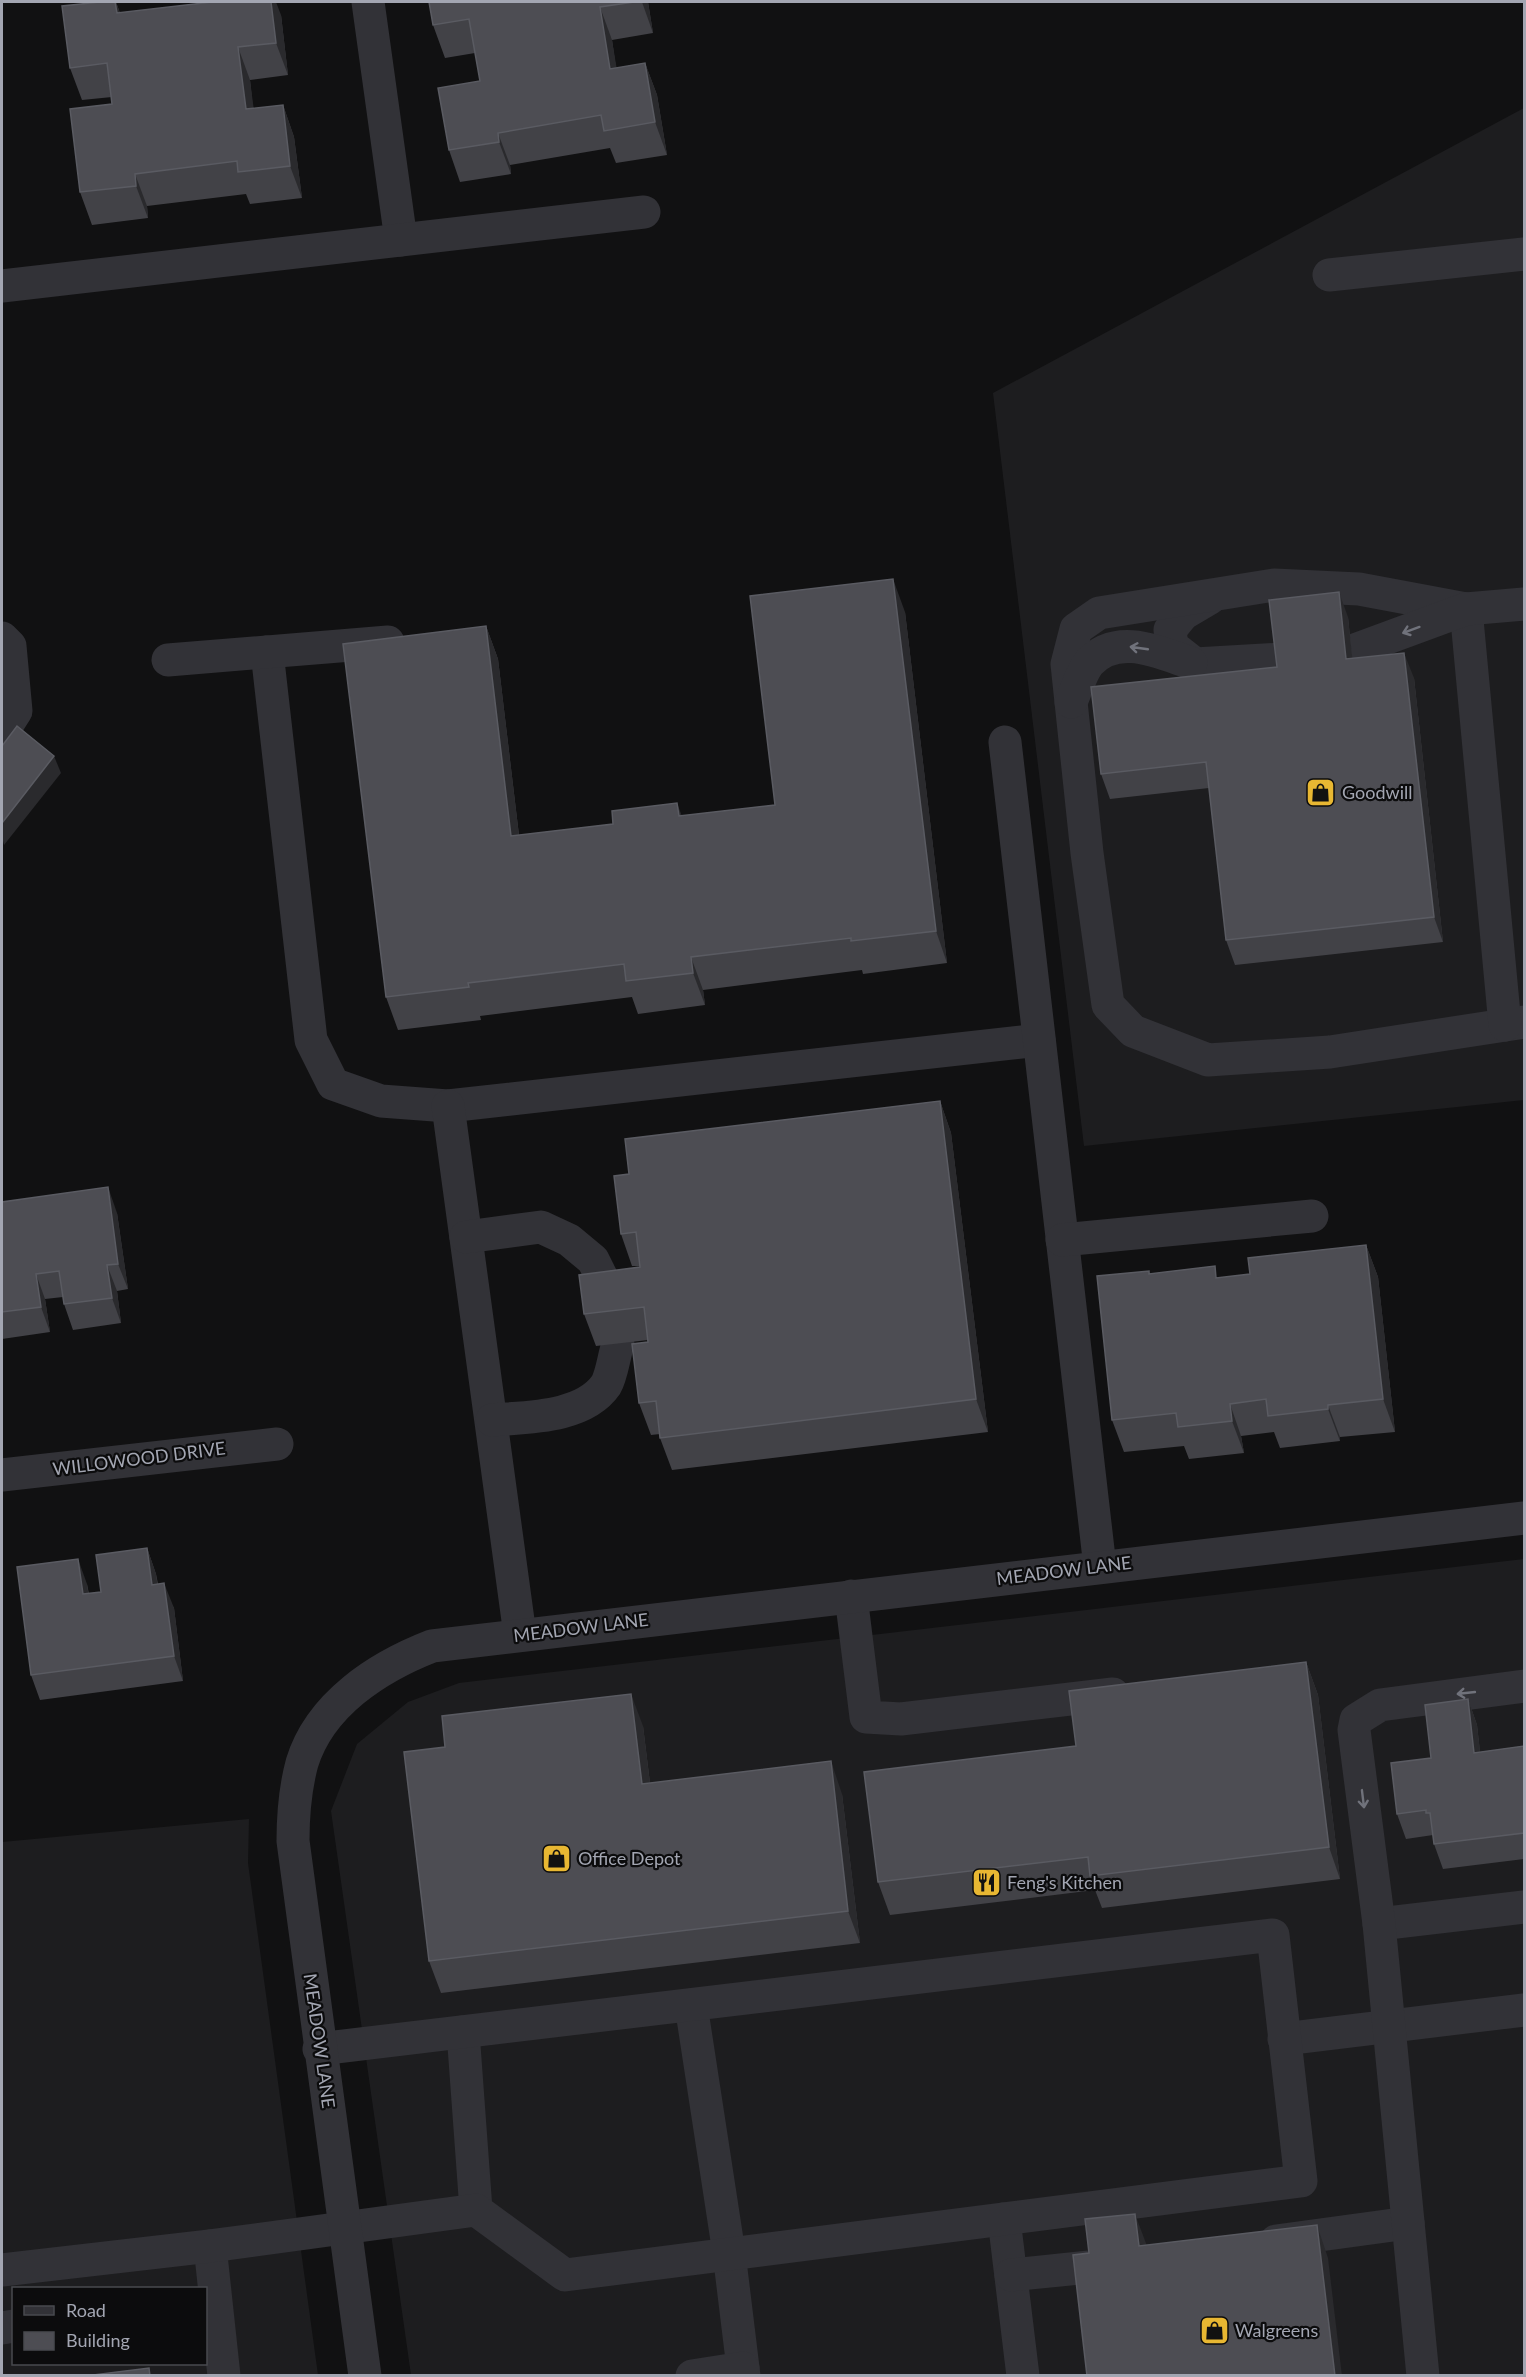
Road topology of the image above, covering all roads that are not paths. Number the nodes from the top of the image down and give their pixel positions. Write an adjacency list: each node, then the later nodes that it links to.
1 (368, 2): 3 (street)
2 (644, 212): 3 (street)
3 (401, 240): 6 (street)
4 (1524, 254): 5 (street)
5 (1329, 275)
6 (2, 286)
7 (1216, 594): 9 (street); 16 (street); 17 (street)
8 (1524, 604): 9 (street)
9 (1466, 609): 12 (street, one-way to 12); 20 (street)
10 (2, 638): 18 (street)
11 (412, 648): 13 (street)
12 (1352, 651)
13 (267, 652): 15 (street); 22 (street)
14 (1282, 659): 16 (street)
15 (168, 660)
16 (1195, 664): 17 (street, one-way to 17)
17 (1071, 703): 20 (street)
18 (2, 733)
19 (1005, 742): 21 (street)
20 (1515, 1023)
21 (1039, 1040): 22 (street); 25 (street)
22 (448, 1106): 24 (street)
23 (1312, 1216): 25 (street)
24 (466, 1236): 26 (street); 28 (street)
25 (1062, 1240): 32 (street)
26 (615, 1304)
27 (618, 1344): 28 (street)
28 (492, 1420): 34 (street)
29 (277, 1444): 30 (street, WILLOWOOD DRIVE)
30 (2, 1475)
31 (1524, 1518): 32 (street, MEADOW LANE)
32 (1100, 1567): 33 (street, MEADOW LANE)
33 (851, 1596): 34 (street, MEADOW LANE); 36 (street)
34 (520, 1635): 44 (street, MEADOW LANE)
35 (1524, 1686): 38 (street, one-way to 38)
36 (1147, 1689)
37 (1524, 1907): 38 (street)
38 (1379, 1924): 41 (street)
39 (691, 2004): 42 (street); 43 (street); 51 (street)
40 (1524, 2010): 41 (street)
41 (1390, 2026): 43 (street); 47 (street)
42 (463, 2032): 44 (street); 45 (street)
43 (1284, 2039): 46 (street)
44 (320, 2049): 48 (street, MEADOW LANE)
45 (476, 2210): 48 (street); 51 (street)
46 (1004, 2219): 51 (street); 54 (street)
47 (1408, 2223): 50 (street); 61 (street)
48 (345, 2228): 49 (street); 58 (street, MEADOW LANE)
49 (210, 2246): 53 (street); 55 (street)
50 (1243, 2246)
51 (729, 2253): 56 (street)
52 (1099, 2266): 54 (street)
53 (2, 2270)
54 (1011, 2275): 60 (street)
55 (211, 2303): 57 (street)
56 (743, 2372): 59 (street)
57 (224, 2376)
58 (365, 2376)
59 (692, 2376)
60 (1023, 2376)
61 (1423, 2376)

